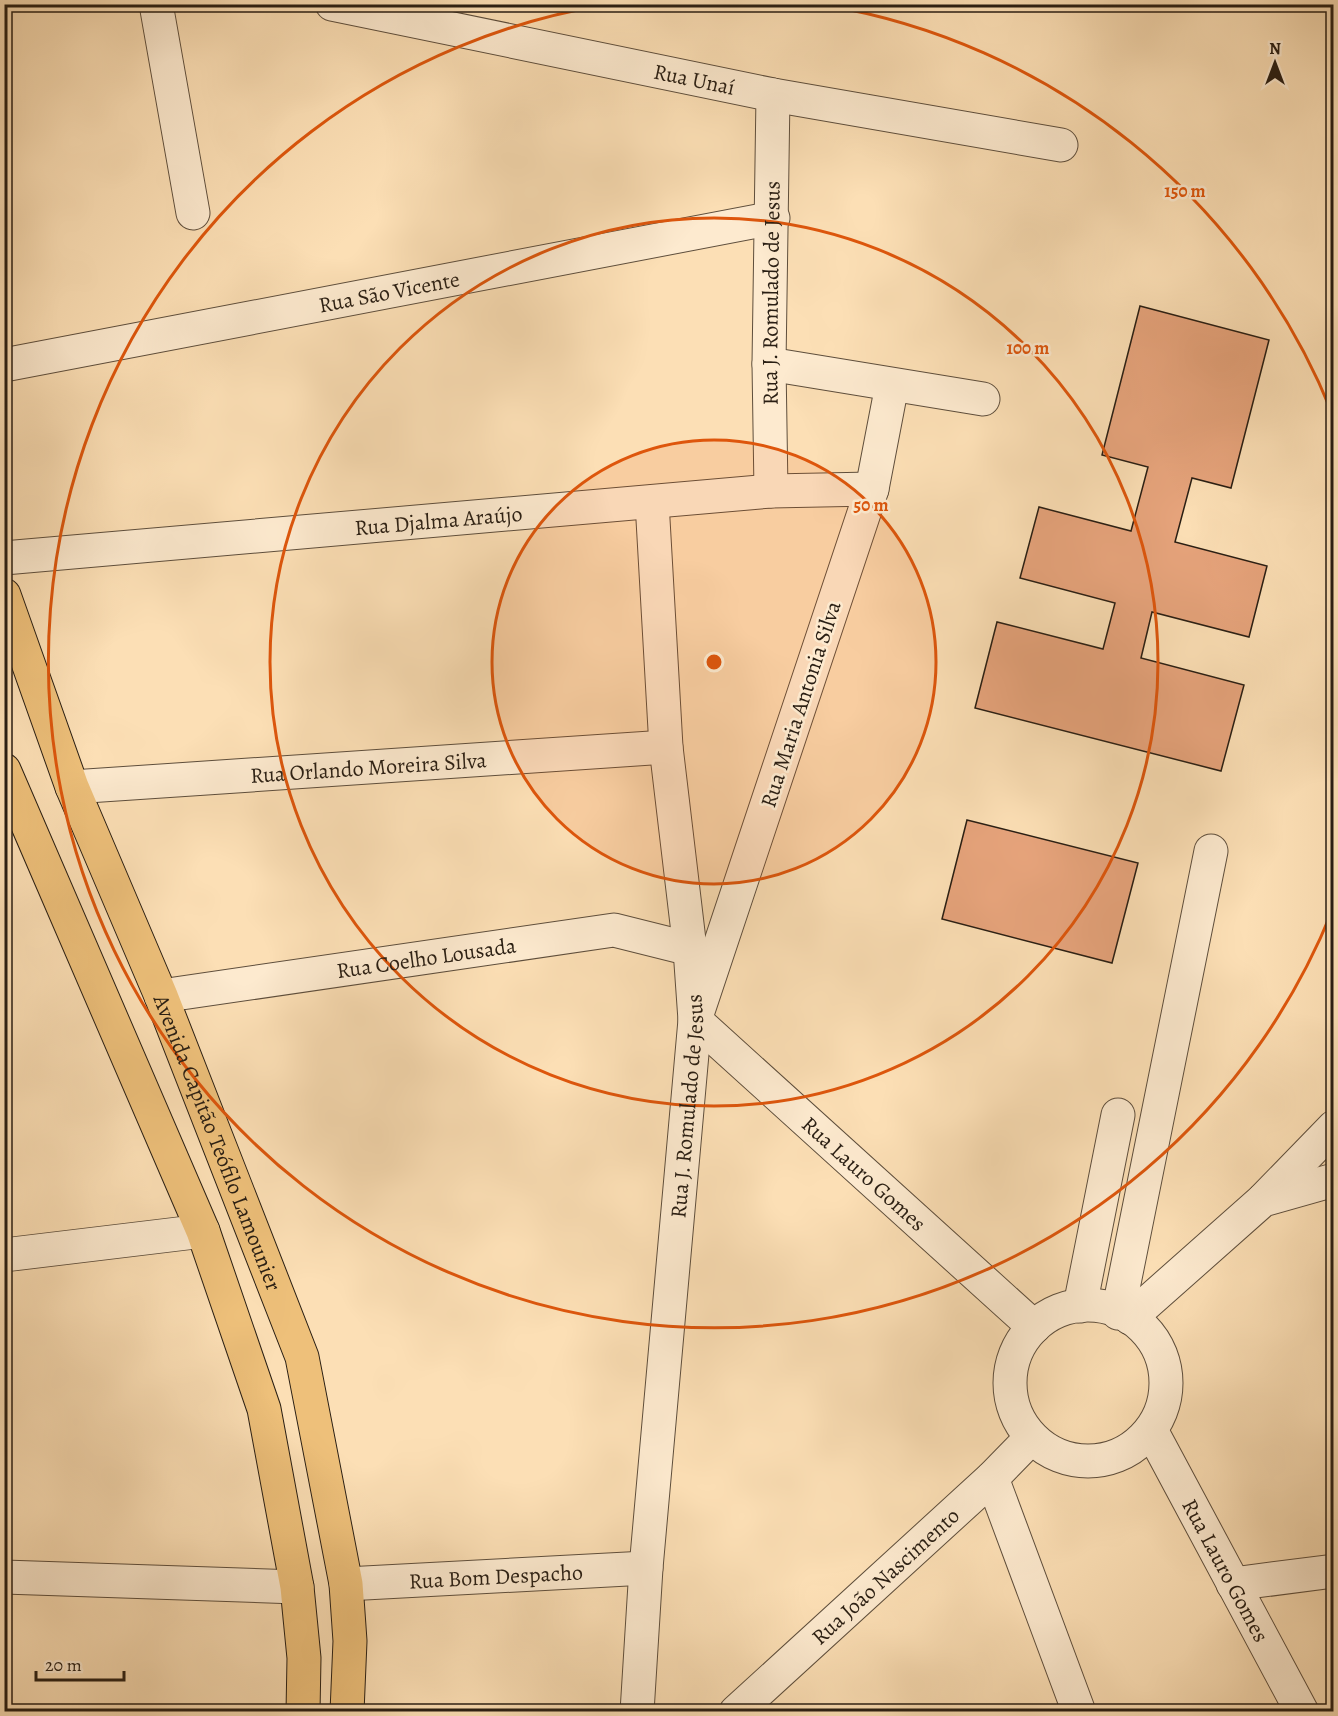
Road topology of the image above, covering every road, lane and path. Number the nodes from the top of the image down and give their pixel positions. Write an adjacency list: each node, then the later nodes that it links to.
1 (156, 4): 5 (street)
2 (332, 4): 3 (street, Rua Unaí)
3 (773, 95): 4 (street, Rua Unaí); 6 (street, Rua J. Romulado de Jesus)
4 (1061, 145)
5 (194, 213)
6 (773, 218): 7 (street, Rua J. Romulado de Jesus); 8 (street, Rua São Vicente)
7 (769, 364): 9 (street); 12 (street, Rua J. Romulado de Jesus)
8 (4, 365)
9 (892, 384): 10 (street); 11 (street, Rua Maria Antonia Silva)
10 (983, 399)
11 (872, 489): 12 (street, Rua Djalma Araújo); 23 (street, Rua Maria Antonia Silva)
12 (771, 491): 13 (street, Rua Djalma Araújo)
13 (652, 502): 14 (street, Rua Djalma Araújo); 16 (street, Rua J. Romulado de Jesus)
14 (4, 558)
15 (7, 608): 18 (main road, Avenida Capitão Teófilo Lamounier)
16 (666, 747): 18 (street, Rua Orlando Moreira Silva); 21 (street, Rua J. Romulado de Jesus)
17 (4, 770): 19 (main road, Avenida Capitão Teófilo Lamounier)
18 (72, 787): 22 (main road, Avenida Capitão Teófilo Lamounier)
19 (13, 814): 28 (main road, Avenida Capitão Teófilo Lamounier)
20 (1211, 851): 31 (street)
21 (690, 949): 22 (street, Rua Coelho Lousada); 23 (street, Rua J. Romulado de Jesus)
22 (161, 996): 39 (main road, Avenida Capitão Teófilo Lamounier)
23 (695, 1020): 32 (street, Rua Lauro Gomes); 36 (street, Rua J. Romulado de Jesus)
24 (1118, 1115): 30 (street)
25 (1334, 1127): 27 (street)
26 (1334, 1180): 27 (street)
27 (1263, 1200): 31 (street)
28 (203, 1231): 29 (street); 41 (main road, Avenida Capitão Teófilo Lamounier)
29 (4, 1255)
30 (1080, 1306): 31 (street); 32 (street)
31 (1124, 1315): 33 (street)
32 (1034, 1327): 34 (street)
33 (1151, 1430): 34 (street); 40 (street, Rua Lauro Gomes)
34 (1031, 1437): 35 (street, Rua João Nascimento)
35 (992, 1478): 45 (street, Rua João Nascimento); 46 (street)
36 (645, 1568): 39 (street, Rua Bom Despacho); 44 (street, Rua J. Romulado de Jesus)
37 (1334, 1571): 40 (street)
38 (4, 1577): 41 (street)
39 (346, 1584): 43 (main road, Avenida Capitão Teófilo Lamounier)
40 (1233, 1584): 47 (street, Rua Lauro Gomes)
41 (297, 1587): 42 (main road, Avenida Capitão Teófilo Lamounier)
42 (303, 1712)
43 (347, 1712)
44 (637, 1712)
45 (736, 1712)
46 (1079, 1712)
47 (1302, 1712)

